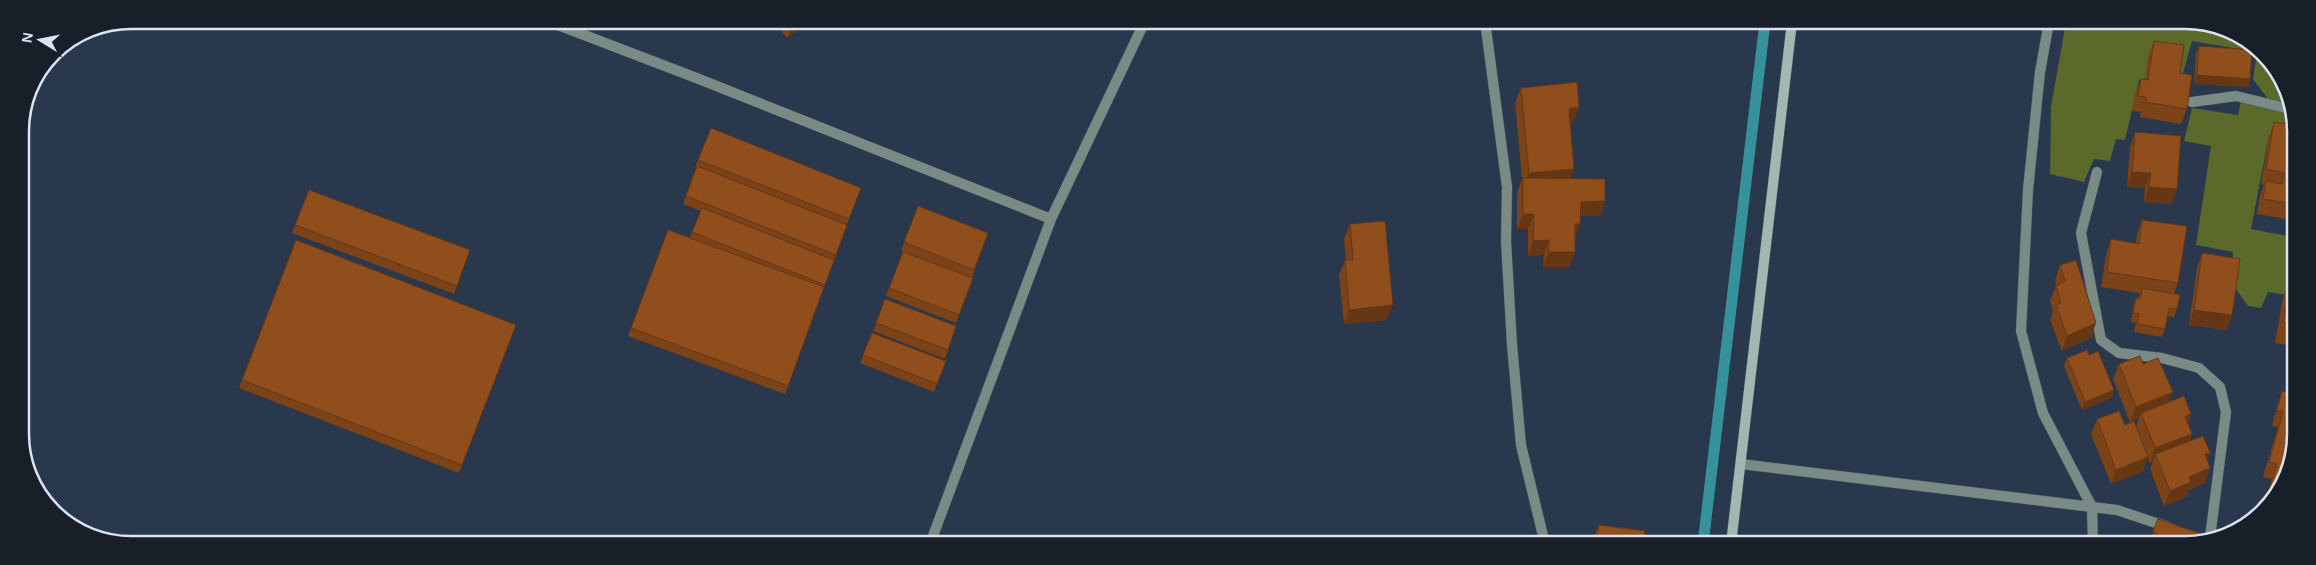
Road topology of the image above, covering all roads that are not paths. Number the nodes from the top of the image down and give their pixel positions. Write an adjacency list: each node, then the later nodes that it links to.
1 (568, 29): 9 (street)
2 (1141, 29): 9 (street)
3 (1486, 29): 15 (street)
4 (1791, 29): 10 (street)
5 (2048, 29): 11 (street)
6 (2192, 102): 7 (street)
7 (2285, 108)
8 (2097, 172): 13 (street)
9 (1051, 219): 14 (street)
10 (1741, 464): 11 (street); 16 (street)
11 (2092, 507): 12 (street); 17 (street)
12 (2179, 531)
13 (2211, 533)
14 (933, 536)
15 (1543, 536)
16 (1732, 536)
17 (2093, 536)

